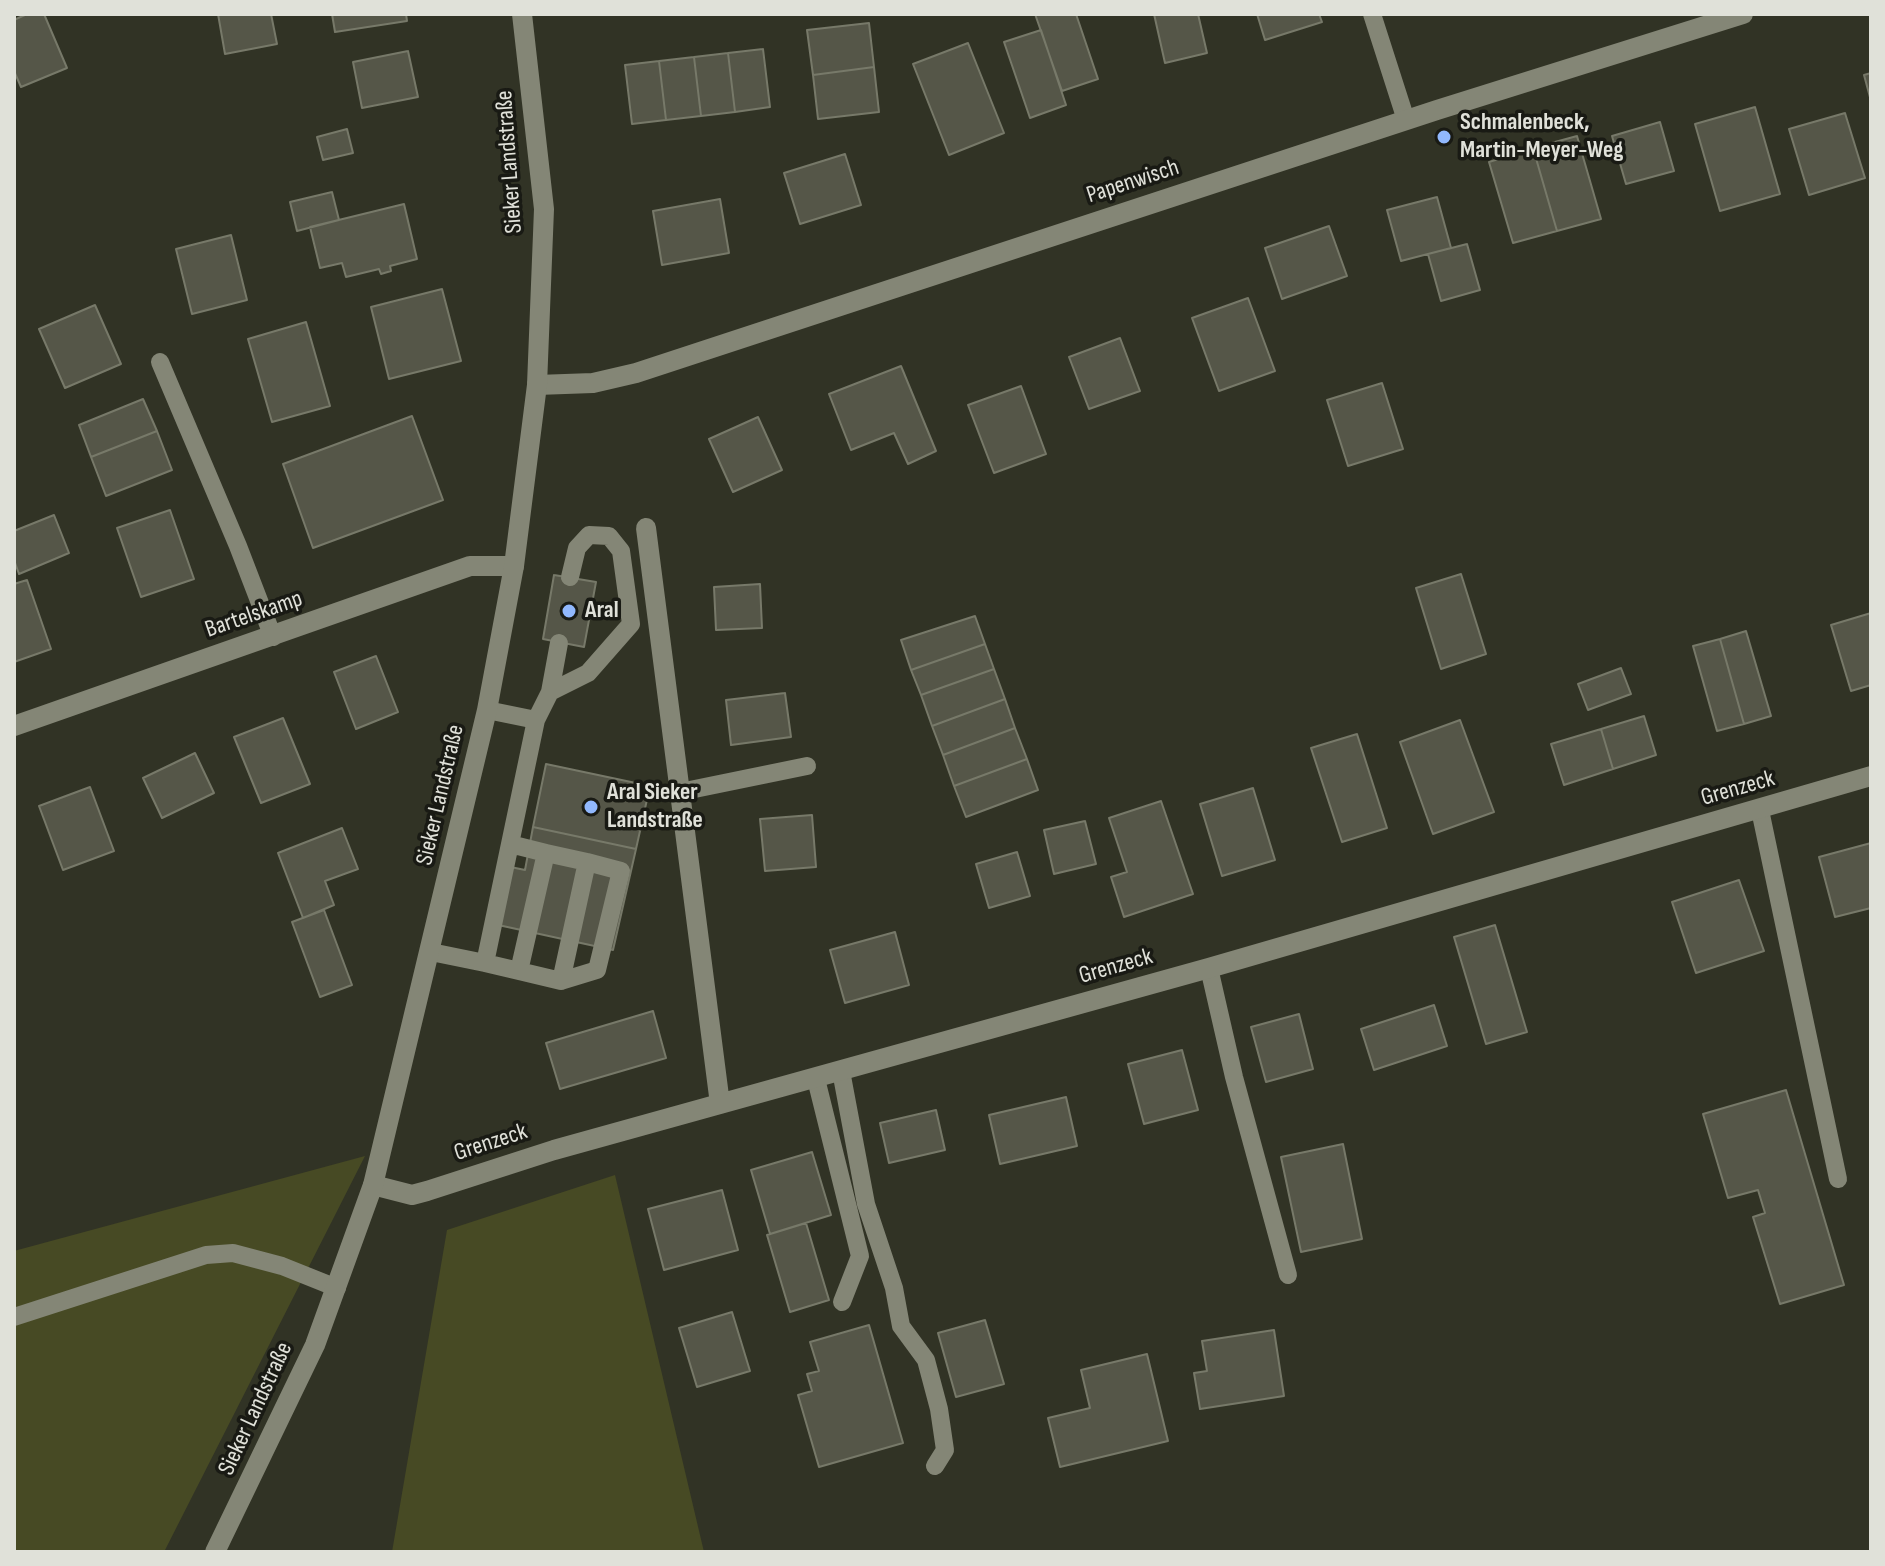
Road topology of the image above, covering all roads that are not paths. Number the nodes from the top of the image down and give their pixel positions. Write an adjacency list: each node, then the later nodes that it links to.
1 (522, 14): 6 (street, Sieker Landstraße)
2 (1372, 14): 4 (lane)
3 (1743, 14): 4 (street, Papenwisch)
4 (1406, 120): 6 (street, Papenwisch)
5 (160, 362): 10 (lane)
6 (537, 385): 8 (street, Sieker Landstraße)
7 (646, 528): 18 (street)
8 (514, 566): 10 (street, Bartelskamp); 13 (street, Sieker Landstraße)
9 (570, 577): 12 (lane)
10 (273, 637): 15 (street, Bartelskamp)
11 (559, 643): 12 (lane)
12 (550, 692): 14 (lane)
13 (487, 710): 14 (lane); 23 (street, Sieker Landstraße)
14 (536, 720): 20 (lane)
15 (14, 726)
16 (807, 766): 18 (lane)
17 (1871, 776): 19 (street, Grenzeck)
18 (680, 792): 30 (street)
19 (1760, 810): 25 (street, Grenzeck); 31 (lane)
20 (510, 844): 21 (lane); 24 (lane)
21 (546, 853): 22 (lane); 26 (lane)
22 (587, 862): 27 (lane); 27 (lane)
23 (431, 952): 24 (lane); 32 (street, Sieker Landstraße)
24 (485, 963): 26 (lane)
25 (1209, 968): 28 (street, Grenzeck); 33 (lane)
26 (519, 971): 27 (lane)
27 (561, 981)
28 (841, 1071): 29 (street, Grenzeck); 37 (lane)
29 (816, 1079): 30 (street, Grenzeck); 35 (lane)
30 (720, 1104): 32 (street, Grenzeck)
31 (1838, 1179)
32 (373, 1185): 34 (street, Sieker Landstraße)
33 (1288, 1275)
34 (337, 1288): 36 (lane); 38 (street, Sieker Landstraße)
35 (842, 1302)
36 (14, 1317)
37 (935, 1466)
38 (215, 1552)

